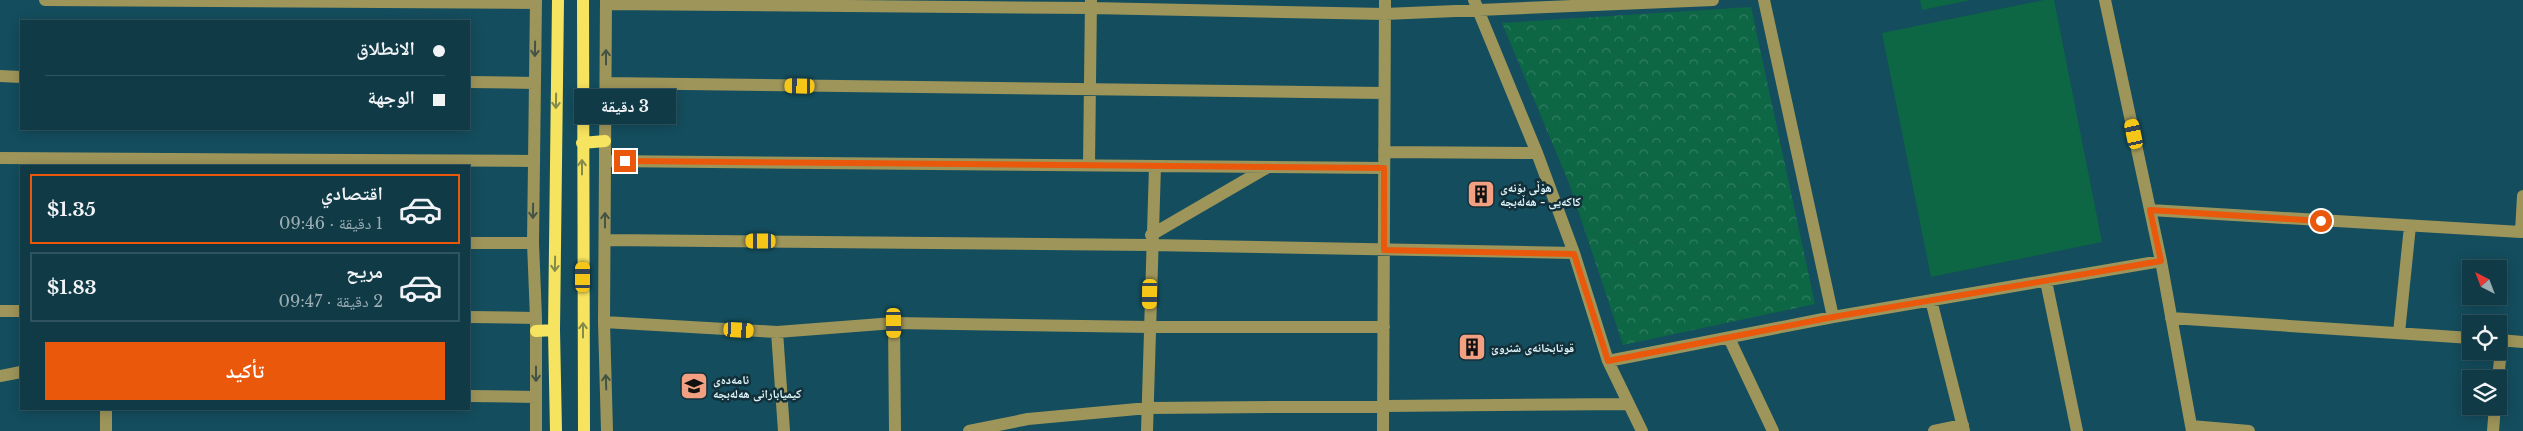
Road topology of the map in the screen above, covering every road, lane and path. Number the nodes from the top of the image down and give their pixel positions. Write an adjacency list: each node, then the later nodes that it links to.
1 (45, 0): 8 (street)
2 (558, 0): 55 (main road, one-way to 55)
3 (583, 0): 21 (main road)
4 (1385, 0): 12 (street)
5 (1713, 0): 11 (street)
6 (1764, 0): 48 (street)
7 (2105, 0): 33 (street)
8 (536, 2): 16 (street, one-way to 16)
9 (606, 2): 10 (street); 17 (street, one-way to 9)
10 (1091, 4): 12 (street); 18 (street)
11 (1476, 5): 12 (street); 23 (street)
12 (1385, 14): 19 (street)
13 (0, 76): 14 (street)
14 (20, 77)
15 (470, 82): 16 (street)
16 (535, 83): 25 (street)
17 (606, 84): 18 (street); 20 (street)
18 (1090, 90): 19 (street); 28 (street)
19 (1384, 93): 22 (street)
20 (605, 141): 21 (main road); 26 (street)
21 (582, 143): 78 (main road, one-way to 21)
22 (1384, 152): 23 (street); 31 (street)
23 (1537, 153): 41 (street)
24 (0, 158): 27 (street)
25 (534, 161): 27 (street); 39 (street, one-way to 39)
26 (605, 161): 28 (street); 36 (street, one-way to 26)
27 (105, 162)
28 (1089, 165): 29 (street)
29 (1155, 166): 30 (street); 37 (street)
30 (1268, 167): 31 (street); 37 (street)
31 (1384, 168): 40 (street)
32 (2523, 196): 35 (street)
33 (2150, 210): 34 (street); 42 (street)
34 (2410, 226): 35 (street); 58 (street)
35 (2522, 232)
36 (605, 240): 37 (street); 51 (street)
37 (1151, 240): 40 (street); 53 (street)
38 (470, 243): 39 (street)
39 (533, 243): 49 (street)
40 (1384, 250): 41 (street); 54 (street)
41 (1574, 254): 63 (street)
42 (2161, 261): 43 (street); 50 (street)
43 (2046, 281): 44 (street); 88 (street)
44 (1931, 300): 48 (street); 73 (street)
45 (0, 311): 46 (street)
46 (20, 311)
47 (470, 317): 49 (street)
48 (1833, 317): 60 (street)
49 (536, 318): 56 (street)
50 (2171, 318): 58 (street); 74 (street)
51 (604, 322): 57 (street); 79 (street, one-way to 51)
52 (894, 323): 53 (street); 57 (street); 81 (street)
53 (1149, 327): 54 (street); 70 (street)
54 (1384, 327): 69 (street)
55 (554, 330): 56 (main road); 77 (main road)
56 (536, 331): 67 (street, one-way to 67)
57 (777, 332): 80 (street)
58 (2399, 333): 59 (street)
59 (2462, 337)
60 (1729, 338): 63 (street); 86 (street)
61 (2507, 341): 62 (street)
62 (2523, 342)
63 (1608, 361): 68 (street)
64 (20, 372): 65 (street)
65 (0, 376)
66 (470, 396): 67 (street)
67 (536, 397): 76 (street)
68 (1629, 404): 69 (street); 85 (street)
69 (1383, 405): 70 (street); 84 (street)
70 (1148, 408): 82 (street); 83 (street)
71 (106, 410): 75 (street)
72 (2494, 415): 90 (street)
73 (1963, 428): 87 (street)
74 (2191, 428): 89 (street)
75 (106, 431)
76 (536, 431)
77 (556, 431)
78 (584, 431)
79 (608, 431)
80 (784, 431)
81 (895, 431)
82 (969, 431)
83 (1147, 431)
84 (1383, 431)
85 (1642, 431)
86 (1773, 431)
87 (1934, 431)
88 (2077, 431)
89 (2249, 431)
90 (2493, 431)

